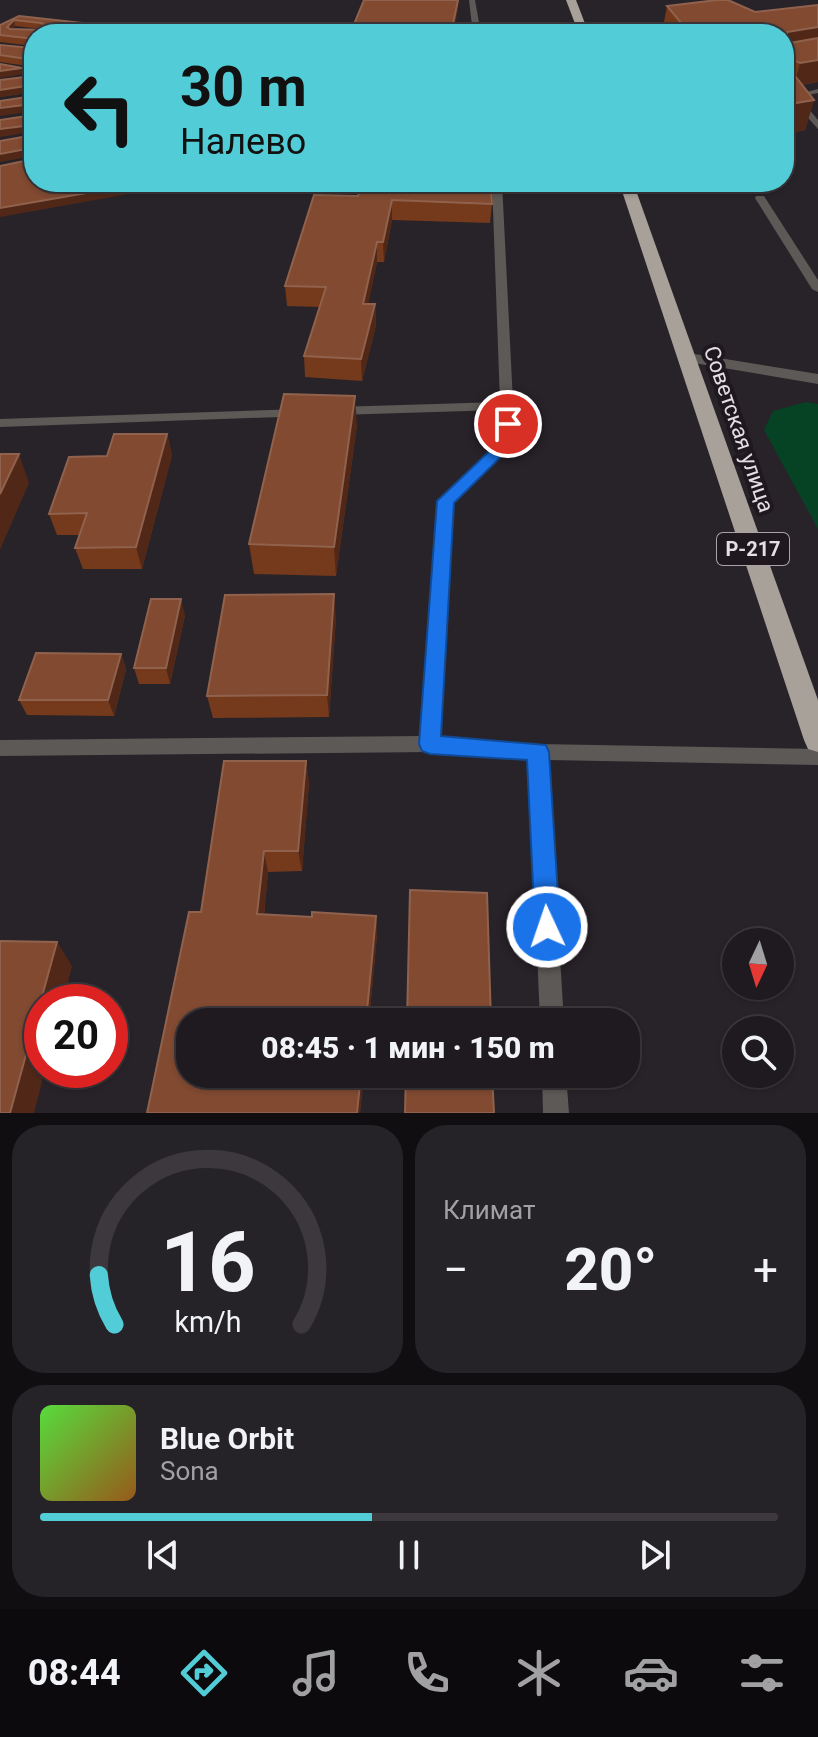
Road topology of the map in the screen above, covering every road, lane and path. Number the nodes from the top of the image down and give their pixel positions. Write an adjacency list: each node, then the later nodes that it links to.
1 (472, 0): 3 (lane)
2 (571, 0): 4 (highway)
3 (476, 24)
4 (580, 24)
5 (0, 66): 6 (lane)
6 (24, 70)
7 (818, 91): 9 (lane)
8 (794, 94): 9 (lane)
9 (799, 95): 11 (lane)
10 (794, 97): 12 (lane)
11 (818, 103)
12 (818, 126)
13 (497, 192): 19 (lane)
14 (630, 192): 17 (highway, Советская улица / Р-217)
15 (760, 198): 16 (lane)
16 (818, 289)
17 (688, 358): 18 (street); 21 (highway, Советская улица / Р-217)
18 (818, 379)
19 (507, 406): 20 (lane); 22 (lane)
20 (0, 423)
21 (818, 740)
22 (430, 744): 23 (lane); 24 (lane)
23 (0, 748)
24 (538, 752): 25 (lane); 26 (lane)
25 (818, 757)
26 (551, 1008)
27 (555, 1088): 28 (lane)
28 (556, 1113)

